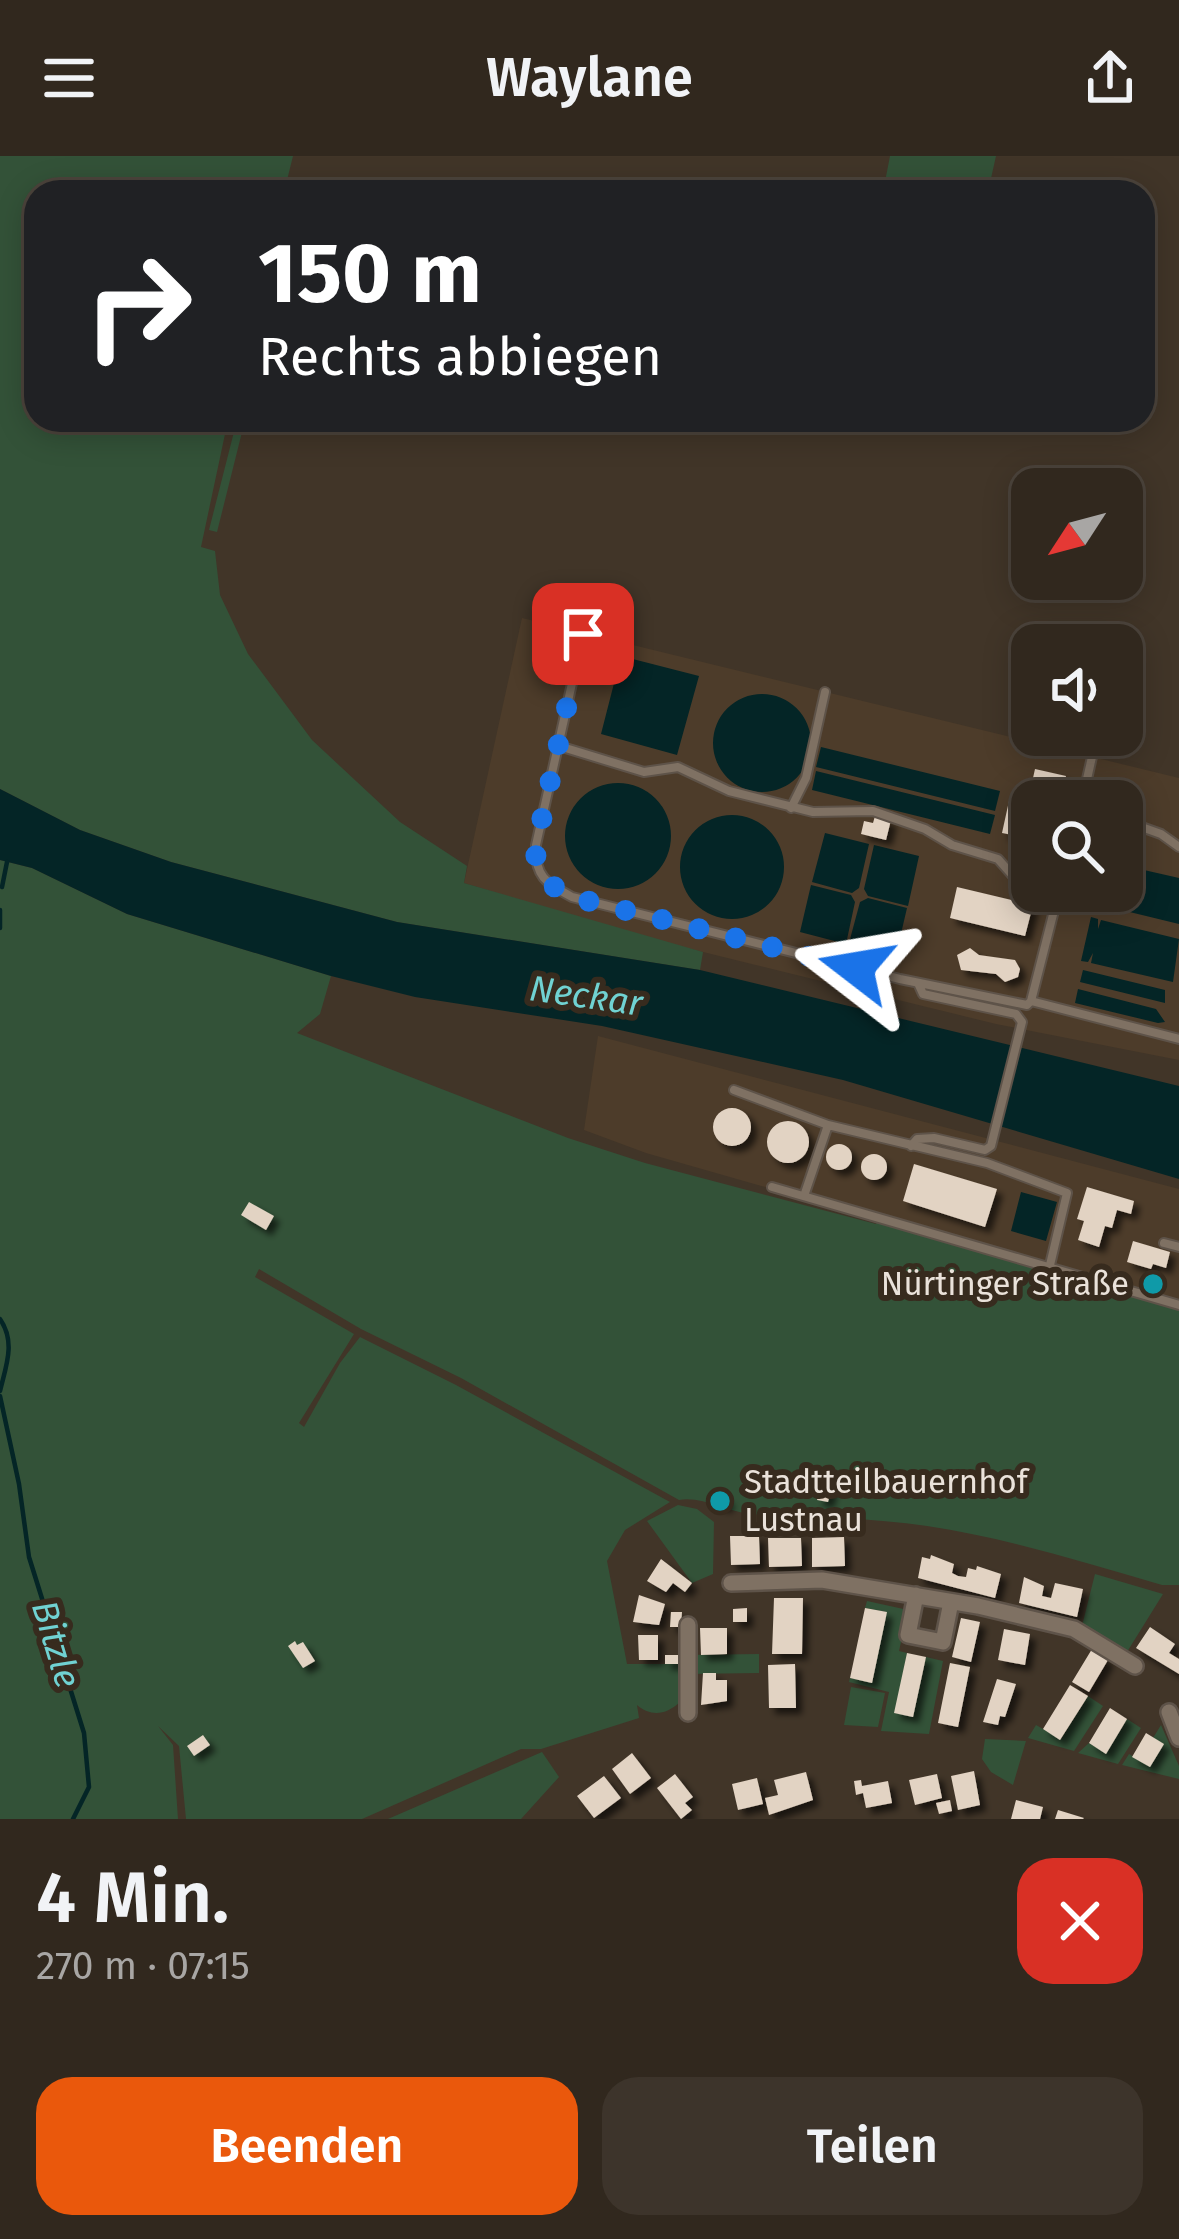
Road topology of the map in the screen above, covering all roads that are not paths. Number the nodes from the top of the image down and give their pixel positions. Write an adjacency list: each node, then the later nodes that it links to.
1 (583, 634): 3 (lane)
2 (825, 692): 6 (lane)
3 (559, 746): 6 (lane); 11 (lane)
4 (1092, 757): 5 (lane)
5 (1087, 780)
6 (791, 808): 9 (lane)
7 (1143, 828): 8 (lane)
8 (1179, 847)
9 (1011, 874)
10 (1053, 912): 12 (lane)
11 (918, 982): 12 (lane); 16 (lane)
12 (1030, 1001): 13 (lane)
13 (1179, 1039)
14 (734, 1090): 15 (lane)
15 (828, 1125): 16 (lane); 18 (lane)
16 (911, 1146): 21 (lane)
17 (772, 1187): 18 (lane)
18 (804, 1196): 21 (lane)
19 (1164, 1243): 20 (lane)
20 (1179, 1247)
21 (1050, 1265): 22 (lane)
22 (1179, 1305)
23 (731, 1583): 24 (street)
24 (916, 1595): 25 (street); 25 (street)
25 (951, 1602): 27 (street)
26 (688, 1625): 29 (street)
27 (1135, 1666)
28 (1169, 1712): 30 (street)
29 (688, 1713)
30 (1179, 1738)

